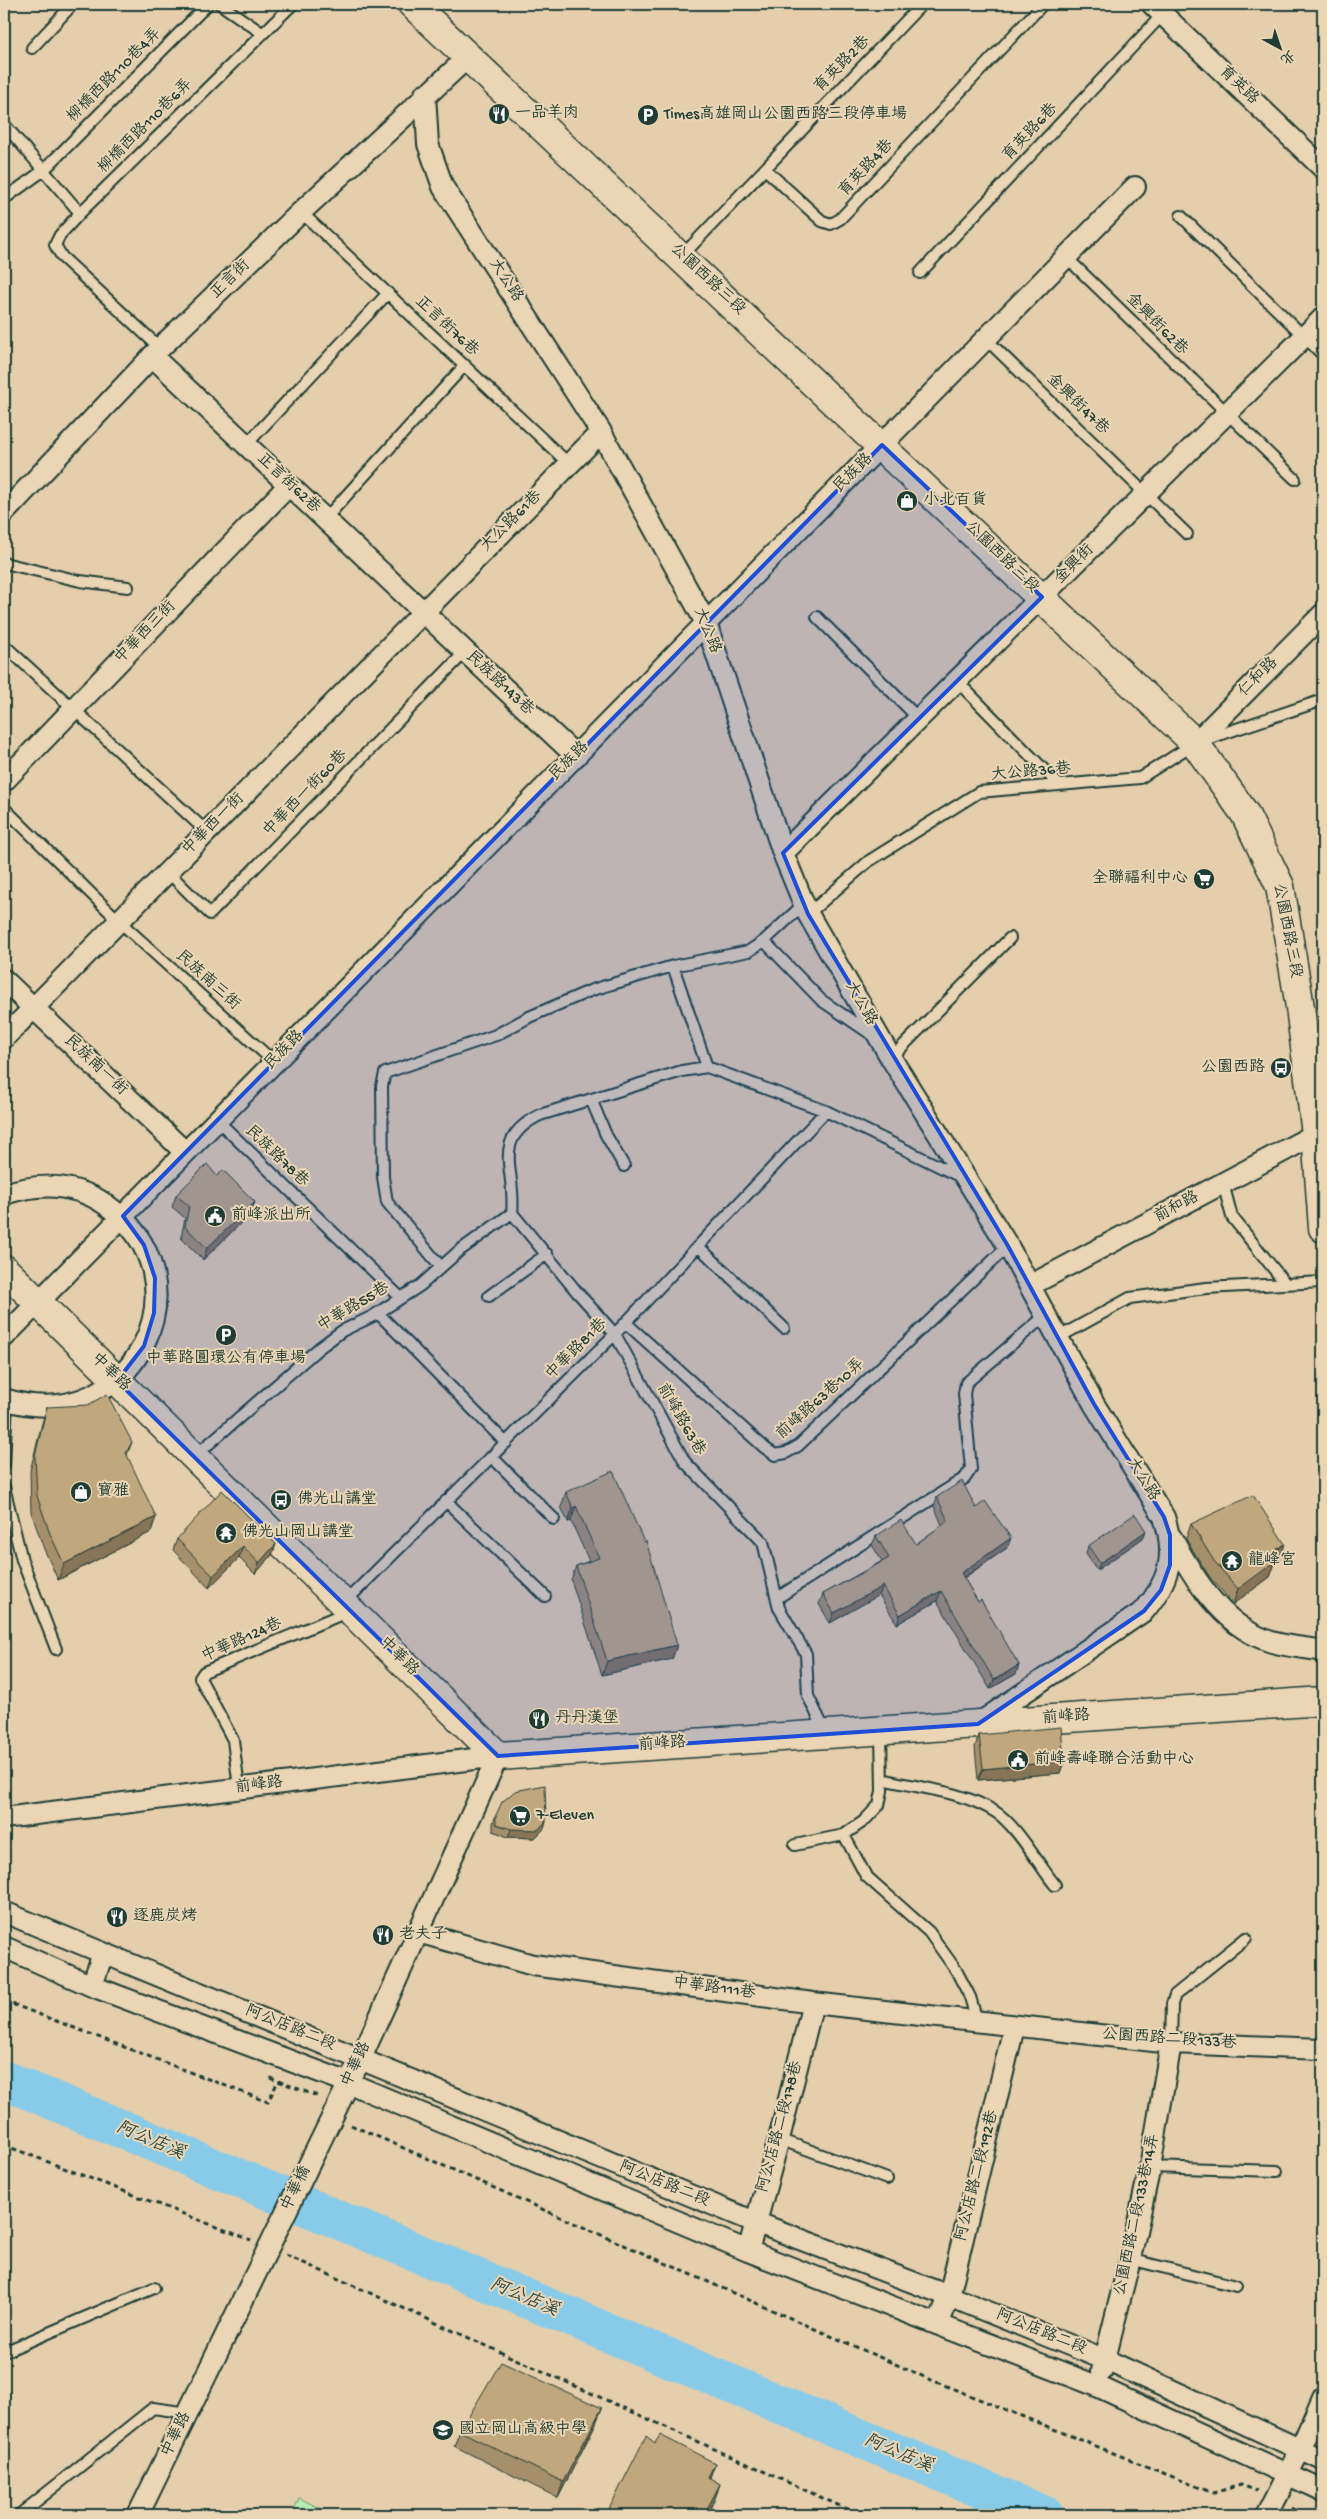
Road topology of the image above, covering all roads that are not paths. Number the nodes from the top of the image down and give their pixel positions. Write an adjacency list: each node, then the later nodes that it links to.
1 (73, 4): 10 (lane)
2 (208, 4): 16 (lane, 柳橋西路110巷4弄)
3 (220, 4): 9 (lane)
4 (293, 4): 9 (lane, 柳橋西路110巷6弄)
5 (412, 4): 11 (street, 公園西路三段)
6 (922, 4): 15 (lane, 育英路2巷)
7 (1044, 4): 15 (lane, 育英路4巷)
8 (1158, 9): 14 (street, 育英路); 24 (lane, 育英路6巷)
9 (262, 33): 20 (lane, 柳橋西路110巷6弄)
10 (32, 48)
11 (468, 56): 12 (street, 正言街); 22 (street, 公園西路三段)
12 (425, 94): 19 (street, 正言街); 33 (street, 大公路)
13 (4, 124): 16 (lane)
14 (1323, 168)
15 (765, 169): 22 (lane, 育英路2巷)
16 (44, 170): 18 (lane, 柳橋西路110巷4弄); 20 (lane)
17 (1135, 187): 23 (street, 民族路)
18 (4, 199)
19 (301, 212): 25 (lane, 正言街76巷); 29 (street, 正言街)
20 (80, 213): 29 (lane, 柳橋西路110巷6弄)
21 (1181, 216): 27 (lane)
22 (681, 256): 35 (street, 公園西路三段)
23 (1066, 257): 28 (street, 民族路); 32 (lane, 金興街62巷)
24 (920, 273)
25 (388, 293): 31 (lane, 正言街76巷); 34 (lane)
26 (1323, 318): 27 (street, 金興街)
27 (1305, 336): 30 (lane); 32 (street, 金興街)
28 (986, 339): 35 (street, 民族路); 39 (lane, 金興街47巷)
29 (156, 352): 34 (street, 正言街62巷); 40 (street, 正言街)
30 (1323, 354)
31 (465, 365): 36 (lane, 正言街76巷); 41 (lane)
32 (1226, 415): 37 (lane, 金興街62巷); 39 (street, 金興街)
33 (601, 432): 36 (street, 大公路61巷); 49 (street, 大公路)
34 (246, 445): 38 (street, 正言街62巷)
35 (882, 445): 45 (street, 公園西路三段); 49 (street, 民族路)
36 (569, 464): 46 (street, 大公路61巷)
37 (1294, 479)
38 (289, 485): 41 (street, 正言街62巷); 54 (street, 中華西三街)
39 (1147, 494): 42 (lane, 金興街47巷); 45 (street, 金興街)
40 (4, 513)
41 (325, 519): 46 (street, 正言街62巷)
42 (1187, 534)
43 (4, 563): 44 (lane)
44 (128, 586)
45 (1042, 597): 52 (street, 金興街); 56 (street, 公園西路三段)
46 (423, 612): 51 (street, 民族路143巷); 61 (street, 中華西一街)
47 (1323, 614): 56 (street, 仁和路)
48 (817, 617): 55 (lane)
49 (706, 623): 57 (street, 民族路); 62 (street, 大公路)
50 (4, 645): 54 (lane)
51 (465, 652): 57 (street, 民族路143巷); 63 (lane, 中華西一街60巷)
52 (957, 682): 55 (street, 金興街); 59 (lane)
53 (1323, 700): 56 (lane, 大公路36巷)
54 (72, 709): 58 (street, 中華西三街); 61 (lane)
55 (919, 719): 62 (street, 金興街)
56 (1195, 743): 59 (lane, 大公路36巷); 78 (street, 公園西路三段)
57 (576, 756): 73 (street, 民族路)
58 (4, 781)
59 (1059, 785): 64 (lane, 大公路36巷)
60 (4, 808): 65 (lane, 民族南三街)
61 (207, 832): 63 (street, 中華西一街)
62 (783, 854): 64 (street, 大公路)
63 (168, 872): 65 (street, 中華西一街)
64 (806, 909): 67 (lane, 大公路36巷); 72 (street, 大公路)
65 (119, 921): 70 (street, 中華西一街); 73 (lane, 民族南三街)
66 (1010, 938): 72 (lane)
67 (764, 941): 68 (lane, 大公路36巷); 72 (lane)
68 (673, 966): 74 (lane); 90 (lane, 大公路36巷)
69 (4, 980): 70 (street, 民族南一街)
70 (33, 1008): 71 (street, 中華西一街); 79 (street, 民族南一街)
71 (4, 1038)
72 (886, 1050): 81 (street, 大公路)
73 (274, 1062): 77 (street, 民族路)
74 (707, 1067): 75 (lane); 76 (lane)
75 (591, 1099): 80 (lane); 84 (lane)
76 (826, 1111): 81 (lane); 87 (lane, 中華路81巷)
77 (217, 1120): 79 (street, 民族路); 96 (lane, 民族路78巷)
78 (1320, 1132): 82 (street, 前和路); 86 (street, 公園西路三段)
79 (185, 1152): 85 (street, 民族路)
80 (624, 1166)
81 (969, 1180): 88 (street, 大公路)
82 (1223, 1183): 93 (lane); 94 (street, 前和路)
83 (4, 1194): 85 (street)
84 (512, 1213): 89 (lane, 前峰路63巷); 90 (lane, 中華路55巷)
85 (122, 1216): 97 (street, 民族路); 105 (street)
86 (1323, 1228)
87 (698, 1246): 100 (lane, 中華路81巷); 101 (lane)
88 (1008, 1246): 94 (street, 大公路); 100 (lane, 前峰路63巷10弄)
89 (547, 1254): 95 (lane); 102 (lane, 前峰路63巷)
90 (441, 1267): 96 (lane, 中華路55巷)
91 (4, 1269): 97 (street, 中華路)
92 (1323, 1282): 93 (lane)
93 (1285, 1284): 104 (lane)
94 (1031, 1285): 99 (street, 大公路)
95 (489, 1296)
96 (401, 1298): 98 (lane, 中華路55巷)
97 (38, 1302): 103 (street, 民族路); 105 (street, 中華路)
98 (378, 1313): 107 (lane); 108 (lane, 中華路55巷)
99 (1046, 1315): 104 (street, 大公路); 116 (lane)
100 (626, 1323): 102 (lane, 中華路81巷)
101 (784, 1328)
102 (615, 1334): 107 (lane, 中華路81巷); 116 (lane, 前峰路63巷)
103 (4, 1337)
104 (1059, 1337): 114 (street, 大公路)
105 (117, 1380): 106 (street); 108 (street, 中華路)
106 (5, 1399): 110 (lane)
107 (506, 1443): 109 (lane, 中華路81巷)
108 (195, 1457): 117 (street, 中華路)
109 (492, 1457): 112 (lane, 中華路81巷); 113 (lane)
110 (4, 1465)
111 (4, 1487): 118 (lane)
112 (446, 1501): 115 (lane); 117 (lane, 中華路81巷)
113 (554, 1519)
114 (1170, 1535): 119 (street); 121 (street, 大公路)
115 (545, 1596)
116 (777, 1598): 123 (lane, 前峰路63巷)
117 (347, 1607): 124 (street, 中華路); 126 (lane, 中華路124巷)
118 (56, 1649)
119 (1323, 1650)
120 (1323, 1701): 121 (street, 前峰路)
121 (978, 1724): 122 (street, 前峰路)
122 (881, 1730): 123 (street, 前峰路); 125 (lane)
123 (827, 1734): 124 (street, 前峰路)
124 (498, 1756): 126 (street, 前峰路); 132 (street, 中華路)
125 (882, 1779): 128 (lane); 130 (lane)
126 (240, 1788): 127 (street, 前峰路)
127 (4, 1818)
128 (844, 1835): 129 (lane); 138 (lane)
129 (795, 1845)
130 (1055, 1885)
131 (4, 1912): 135 (street, 阿公店路二段)
132 (418, 1932): 137 (street, 中華路111巷); 142 (street, 中華路)
133 (1246, 1938): 140 (lane)
134 (4, 1947): 136 (street, 阿公店路二段)
135 (103, 1954): 136 (street); 142 (street, 阿公店路二段)
136 (92, 1986): 143 (street, 阿公店路二段)
137 (813, 2003): 138 (street, 中華路111巷); 145 (street, 阿公店路二段178巷)
138 (977, 2022): 139 (street, 中華路111巷)
139 (1014, 2027): 140 (street, 公園西路二段133巷); 157 (street, 阿公店路二段192巷)
140 (1171, 2043): 141 (street, 公園西路二段133巷); 148 (street, 公園西路二段133巷14弄)
141 (1323, 2049)
142 (361, 2058): 143 (street, 中華路); 146 (street, 阿公店路二段)
143 (349, 2083): 144 (street, 中華路); 147 (street, 阿公店路二段)
144 (329, 2124): 152 (street, 中華橋)
145 (779, 2139): 150 (lane); 151 (street, 阿公店路二段178巷)
146 (555, 2140): 147 (street); 151 (street, 阿公店路二段)
147 (545, 2165): 153 (street, 阿公店路二段)
148 (1150, 2167): 149 (lane); 154 (street, 公園西路二段133巷14弄)
149 (1277, 2171)
150 (887, 2179)
151 (756, 2222): 153 (street, 阿公店路二段178巷); 157 (street, 阿公店路二段)
152 (269, 2247): 163 (street, 中華路)
153 (748, 2252): 158 (street, 阿公店路二段)
154 (1130, 2259): 155 (lane); 160 (street, 公園西路二段133巷14弄)
155 (1236, 2286)
156 (154, 2288): 159 (lane)
157 (949, 2296): 158 (street, 阿公店路二段192巷); 160 (street, 阿公店路二段)
158 (938, 2323): 161 (street, 阿公店路二段)
159 (4, 2352)
160 (1106, 2360): 161 (street, 公園西路二段133巷14弄); 164 (street, 阿公店路二段)
161 (1097, 2386): 166 (street, 阿公店路二段)
162 (1323, 2397): 164 (street)
163 (188, 2413): 169 (lane); 170 (street, 中華路)
164 (1300, 2450): 165 (street, 阿公店路二段); 166 (street)
165 (1323, 2460)
166 (1287, 2475): 167 (street, 阿公店路二段); 168 (street)
167 (1323, 2491)
168 (1274, 2505)
169 (19, 2515)
170 (138, 2515)

